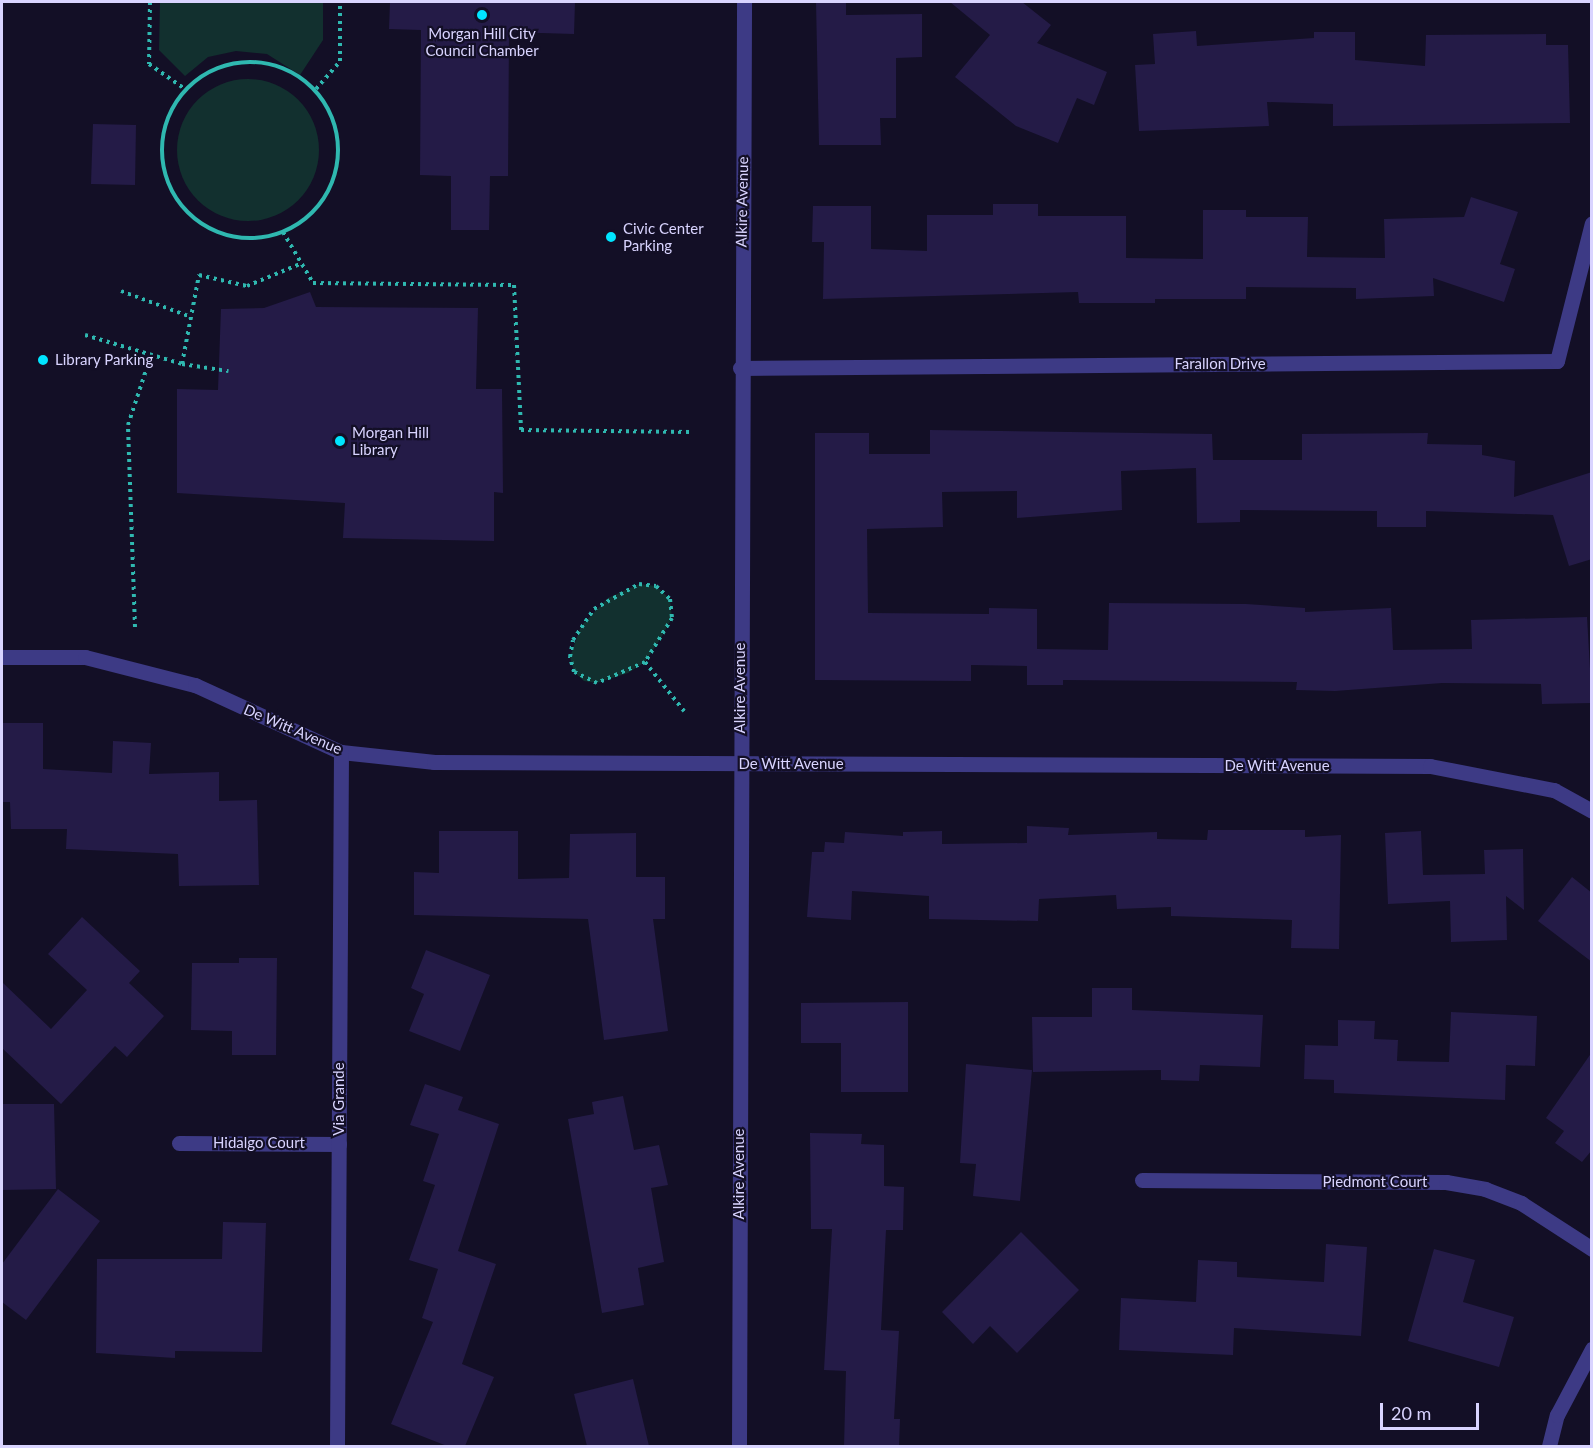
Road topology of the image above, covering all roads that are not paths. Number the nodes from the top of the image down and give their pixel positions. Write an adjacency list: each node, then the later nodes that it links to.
1 (744, 2): 3 (street, Alkire Avenue)
2 (1592, 223): 3 (street, Farallon Drive)
3 (740, 368): 6 (street, Alkire Avenue)
4 (2, 657): 5 (street, De Witt Avenue)
5 (341, 752): 6 (street, De Witt Avenue); 9 (street, Via Grande)
6 (740, 764): 7 (street, De Witt Avenue); 14 (street, Alkire Avenue)
7 (1592, 812)
8 (179, 1143): 9 (street, Hidalgo Court)
9 (339, 1144): 13 (street, Via Grande)
10 (1142, 1180): 11 (street, Piedmont Court)
11 (1592, 1249)
12 (1592, 1349): 15 (street)
13 (337, 1446)
14 (739, 1446)
15 (1549, 1446)

